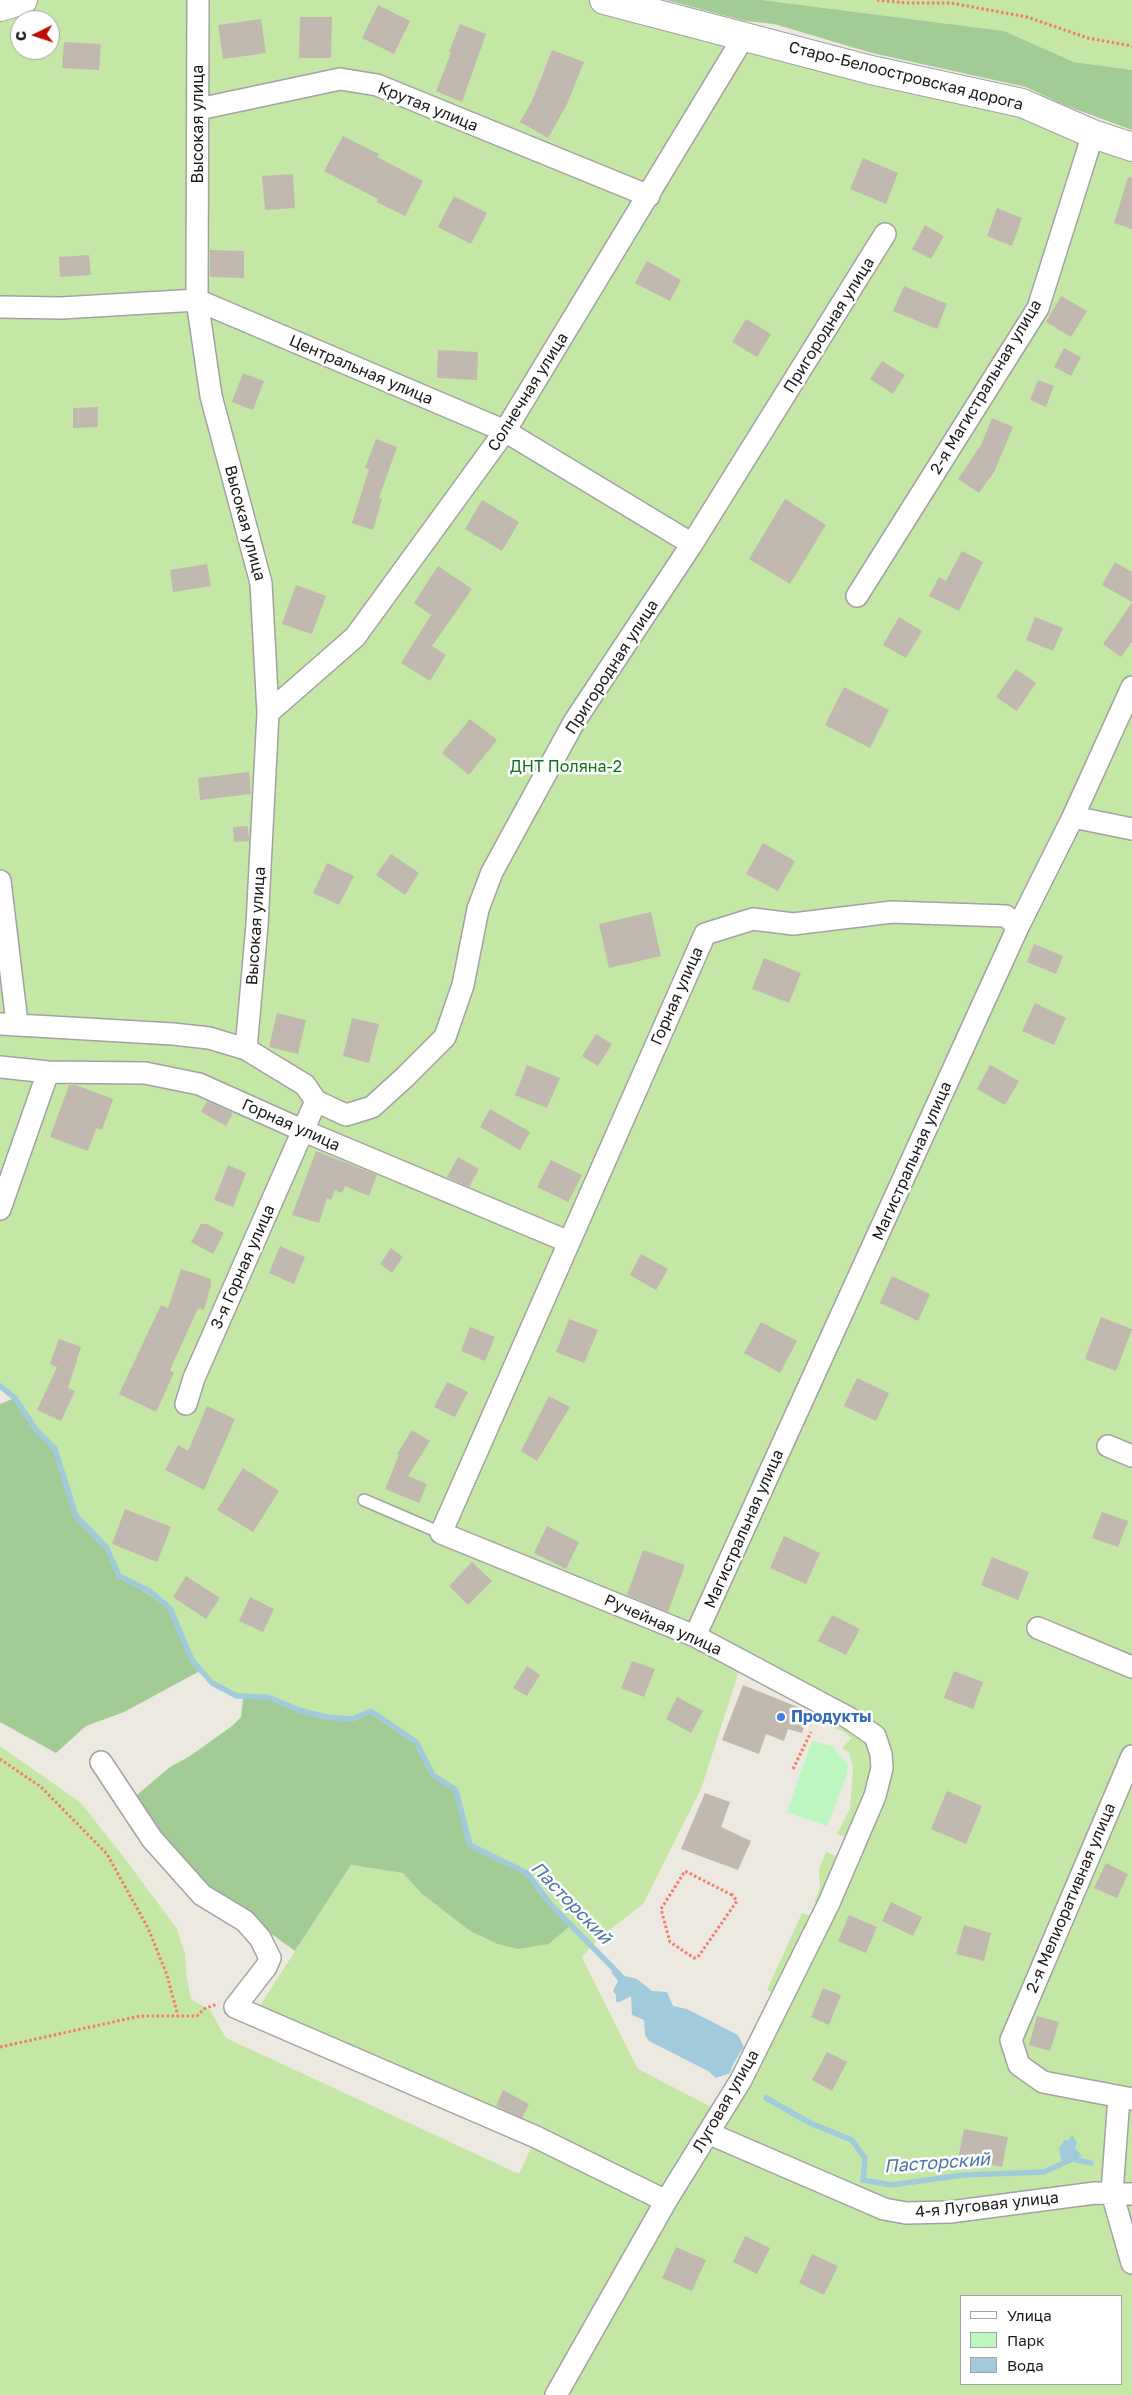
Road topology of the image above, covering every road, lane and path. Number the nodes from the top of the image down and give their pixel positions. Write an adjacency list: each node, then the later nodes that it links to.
1 (23, 0): 5 (street)
2 (198, 0): 8 (street, Высокая улица)
3 (604, 0): 6 (street, Старо-Белоостровская дорога)
4 (876, 0): 7 (path)
5 (0, 7)
6 (753, 39): 9 (street, Старо-Белоостровская дорога); 11 (street, Солнечная улица)
7 (1132, 46)
8 (199, 109): 11 (street, Крутая улица); 13 (street, Высокая улица)
9 (1093, 134): 10 (street, Старо-Белоостровская дорога); 17 (street, 2-я Магистральная улица)
10 (1132, 147)
11 (649, 196): 15 (street, Солнечная улица)
12 (885, 234): 16 (street, Пригородная улица)
13 (197, 300): 14 (street, Центральная улица); 15 (street, Центральная улица); 19 (street, Высокая улица)
14 (0, 307)
15 (505, 431): 16 (street, Центральная улица); 19 (street, Солнечная улица)
16 (692, 544): 28 (street, Пригородная улица)
17 (857, 596)
18 (1132, 687): 20 (street, Магистральная улица)
19 (268, 713): 25 (street, Высокая улица)
20 (1073, 817): 21 (street); 23 (street, Магистральная улица)
21 (1132, 829)
22 (0, 881): 24 (street)
23 (1018, 928): 31 (street, Горная улица); 38 (street, Магистральная улица)
24 (8, 1024): 25 (street)
25 (246, 1049): 28 (street)
26 (0, 1068): 27 (street, Горная улица)
27 (48, 1072): 29 (street, Горная улица); 30 (street)
28 (316, 1101): 29 (street, 3-я Горная улица)
29 (304, 1131): 31 (street, Горная улица); 32 (street, 3-я Горная улица)
30 (0, 1209)
31 (569, 1242): 36 (street, Горная улица)
32 (186, 1404)
33 (1108, 1446): 34 (street)
34 (1132, 1456)
35 (364, 1500): 36 (lane)
36 (440, 1533): 38 (street, Ручейная улица)
37 (1038, 1628): 39 (street)
38 (695, 1636): 45 (street, Ручейная улица)
39 (1132, 1667)
40 (811, 1732): 44 (path)
41 (1132, 1756): 51 (street, 2-я Мелиоративная улица)
42 (0, 1759): 49 (path)
43 (101, 1762): 48 (street)
44 (793, 1769)
45 (875, 1796): 52 (street, Луговая улица)
46 (733, 1891): 47 (path)
47 (732, 1895): 47 (path)
48 (235, 2007): 49 (path); 54 (street)
49 (178, 2016): 50 (path)
50 (0, 2047)
51 (1126, 2098): 53 (street)
52 (708, 2133): 53 (street, 4-я Луговая улица); 54 (street, Луговая улица)
53 (1122, 2194): 55 (street)
54 (666, 2201): 56 (street, Луговая улица)
55 (1132, 2263)
56 (558, 2394)

